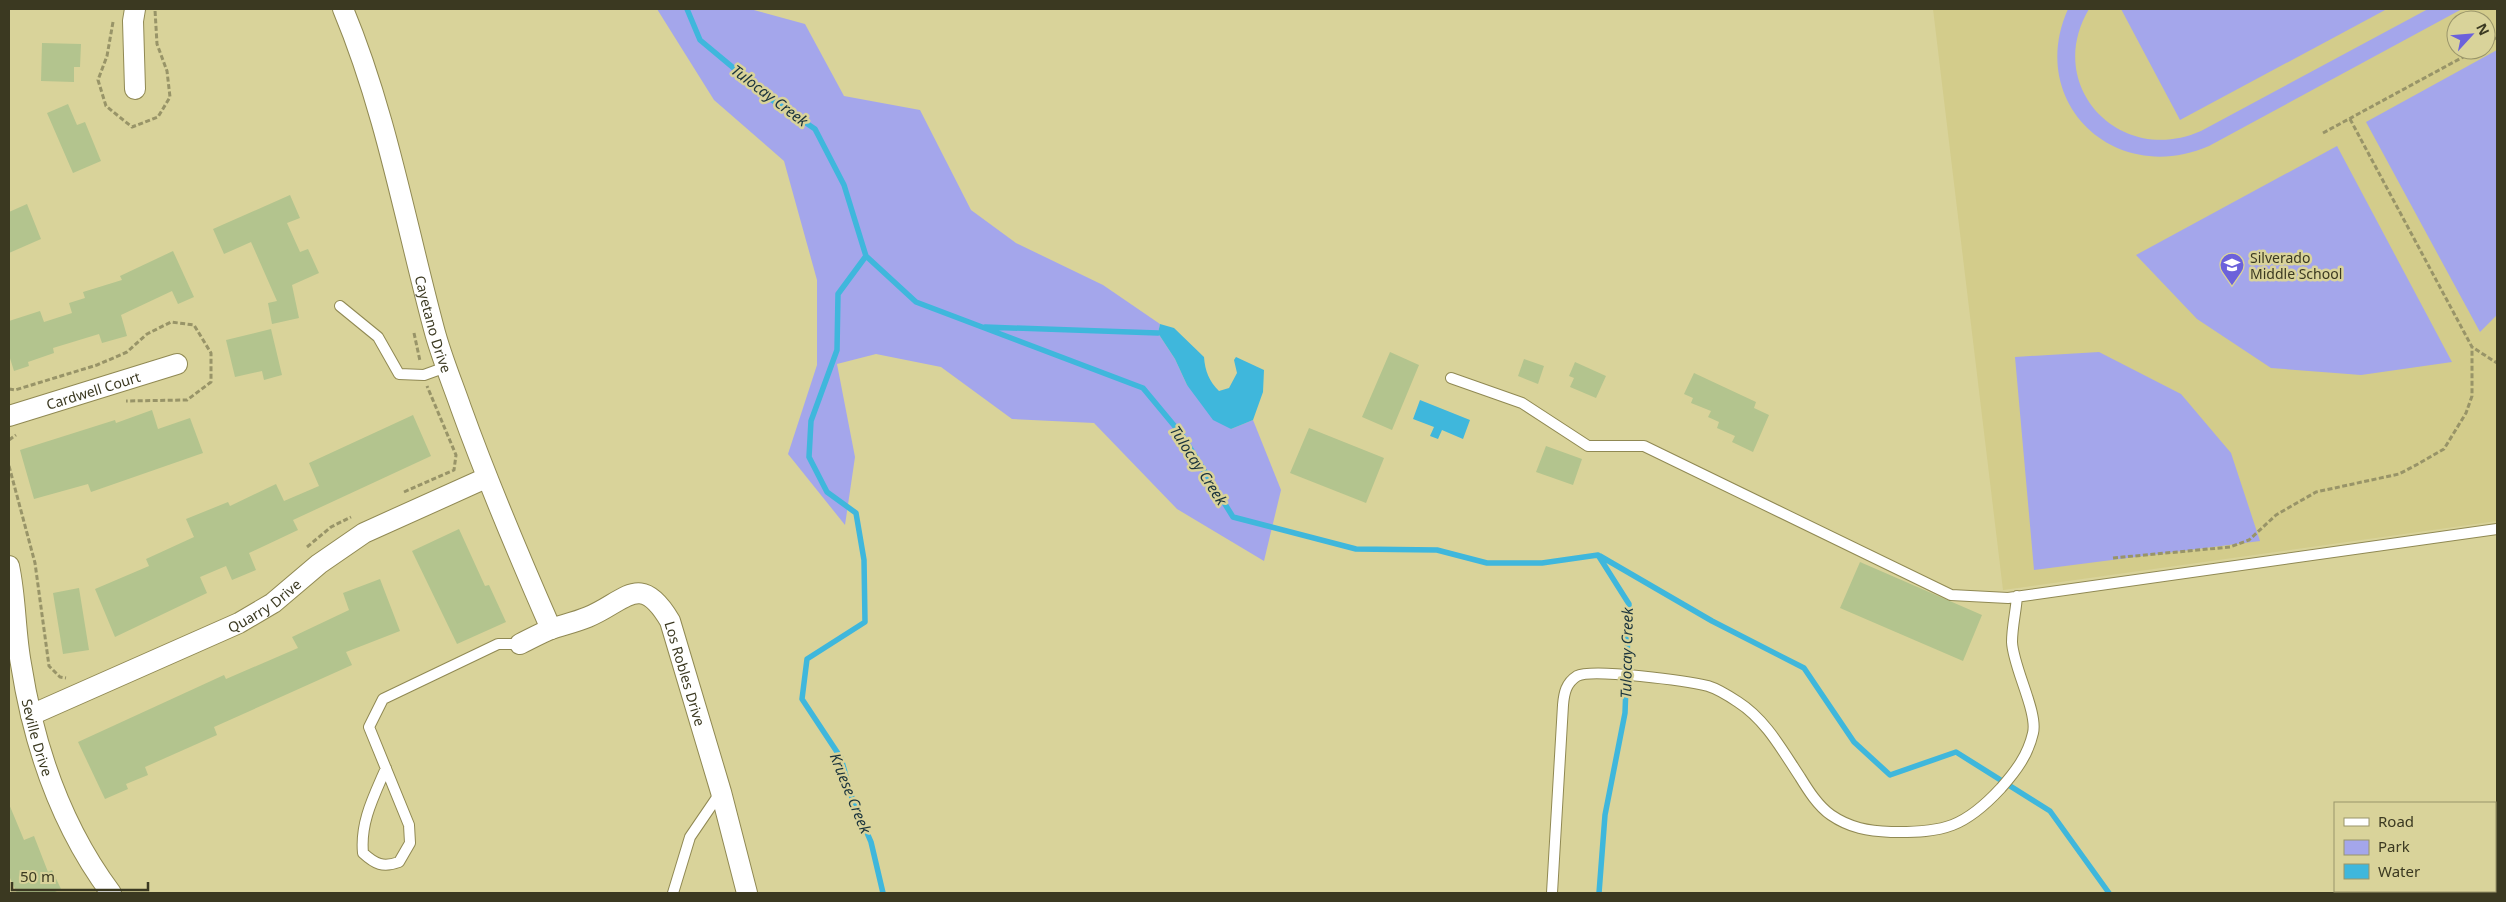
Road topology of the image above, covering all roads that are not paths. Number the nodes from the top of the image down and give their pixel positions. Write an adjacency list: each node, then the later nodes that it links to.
1 (135, 9): 3 (street)
2 (343, 9): 6 (street, Cayetano Drive)
3 (135, 89)
4 (340, 306): 6 (lane)
5 (177, 364): 8 (street, Cardwell Court)
6 (446, 368): 9 (street, Cayetano Drive)
7 (1451, 378): 12 (lane)
8 (9, 416)
9 (486, 478): 13 (street, Cayetano Drive); 15 (street, Quarry Drive)
10 (2497, 529): 12 (lane)
11 (9, 566): 15 (street, Seville Drive)
12 (2017, 596): 21 (lane)
13 (551, 629): 14 (street, Los Robles Drive); 17 (street, Los Robles Drive)
14 (520, 644): 16 (lane)
15 (30, 715): 18 (street, Seville Drive)
16 (386, 768): 16 (lane)
17 (721, 792): 19 (lane); 20 (street, Los Robles Drive)
18 (111, 893)
19 (673, 893)
20 (747, 893)
21 (1552, 893)

